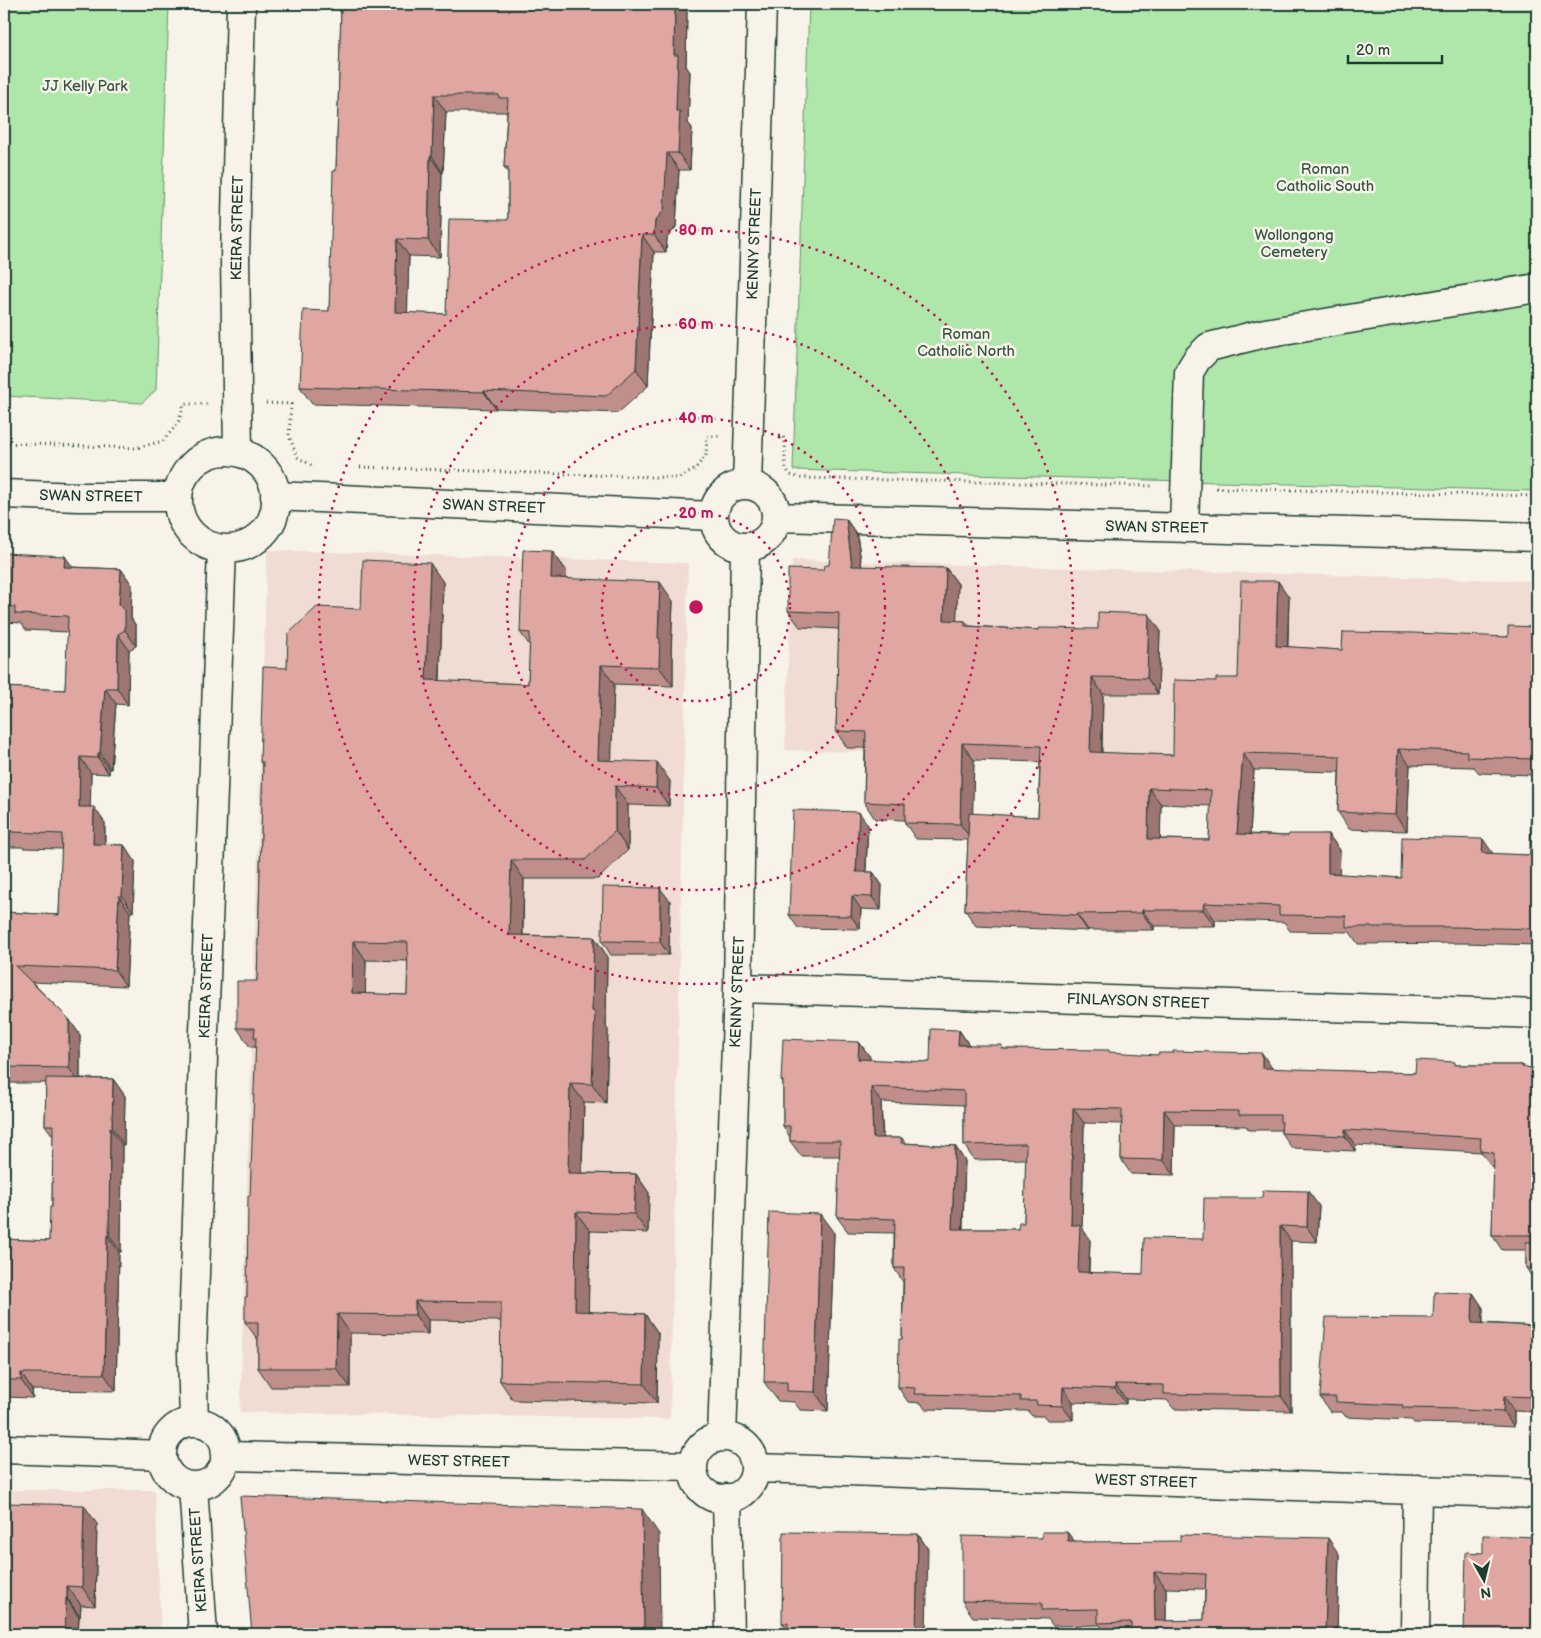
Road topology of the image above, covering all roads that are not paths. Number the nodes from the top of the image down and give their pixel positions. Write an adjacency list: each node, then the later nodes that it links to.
1 (241, 4): 4 (street, KEIRA STREET)
2 (762, 4): 5 (street, KENNY STREET)
3 (1537, 288): 11 (street)
4 (238, 452): 7 (street); 8 (street)
5 (747, 485): 9 (street); 10 (street)
6 (4, 494): 8 (street, SWAN STREET)
7 (275, 496): 9 (street, SWAN STREET); 14 (street)
8 (178, 497): 14 (street)
9 (714, 516): 13 (street)
10 (776, 517): 11 (street, SWAN STREET); 13 (street)
11 (1184, 528): 12 (street, SWAN STREET)
12 (1537, 537)
13 (745, 548): 15 (street, KENNY STREET)
14 (222, 549): 17 (street, KEIRA STREET)
15 (738, 988): 16 (street, FINLAYSON STREET); 18 (street, KENNY STREET)
16 (1537, 1014)
17 (194, 1422): 20 (street); 21 (street)
18 (722, 1437): 22 (street); 23 (street)
19 (4, 1449): 20 (street)
20 (162, 1455): 24 (street)
21 (225, 1456): 22 (street, WEST STREET); 24 (street)
22 (693, 1466): 27 (street)
23 (755, 1468): 25 (street, WEST STREET); 27 (street)
24 (194, 1486): 28 (street, KEIRA STREET)
25 (1417, 1489): 26 (street, WEST STREET); 30 (street)
26 (1537, 1494)
27 (727, 1498): 29 (street)
28 (203, 1634)
29 (730, 1634)
30 (1415, 1634)

